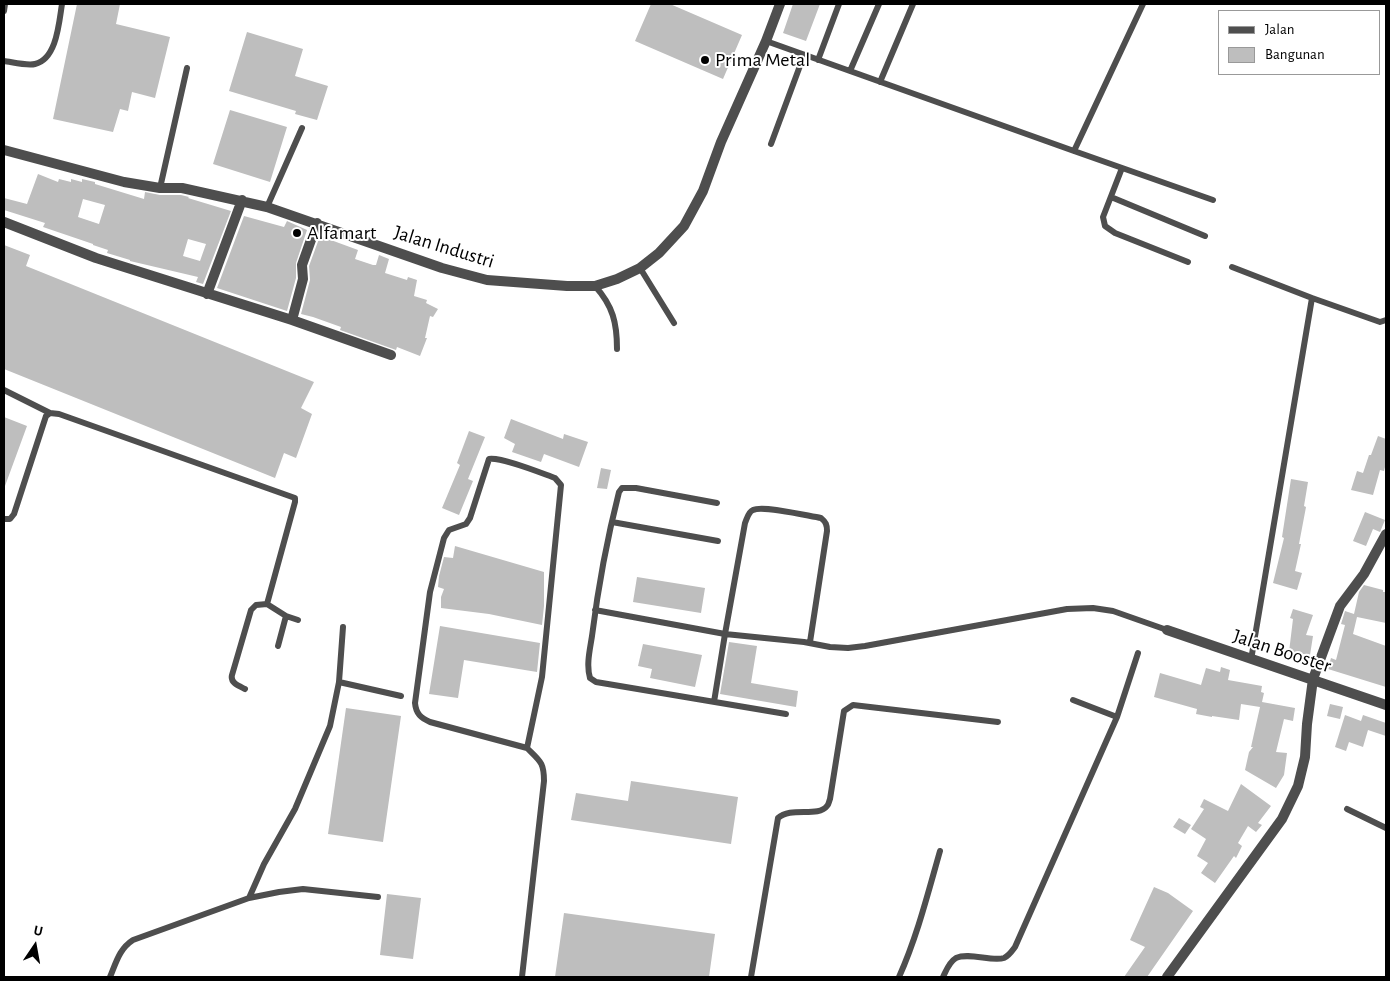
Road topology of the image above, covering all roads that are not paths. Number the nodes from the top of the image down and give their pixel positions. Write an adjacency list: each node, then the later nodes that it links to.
1 (5, 4): 8 (lane)
2 (62, 4): 12 (lane)
3 (780, 4): 9 (street, Jalan Industri)
4 (839, 4): 11 (lane)
5 (879, 4): 14 (lane)
6 (913, 4): 15 (lane)
7 (1143, 4): 19 (lane)
8 (4, 11)
9 (766, 41): 10 (lane); 31 (street, Jalan Industri)
10 (804, 55): 11 (lane); 17 (lane)
11 (818, 60): 14 (lane)
12 (4, 61)
13 (187, 68): 21 (lane)
14 (850, 72): 15 (lane)
15 (880, 82): 19 (lane)
16 (302, 128): 25 (lane)
17 (771, 144)
18 (4, 150): 21 (street, Jalan Industri)
19 (1074, 151): 20 (lane)
20 (1122, 168): 22 (lane); 24 (lane)
21 (160, 188): 23 (street, Jalan Industri)
22 (1111, 197): 28 (lane); 29 (lane)
23 (242, 200): 25 (street, Jalan Industri); 33 (street)
24 (1213, 200)
25 (267, 206): 27 (street, Jalan Industri)
26 (4, 222): 33 (street)
27 (317, 223): 32 (street, Jalan Industri); 35 (street)
28 (1205, 236)
29 (1188, 262)
30 (1232, 266): 34 (lane)
31 (640, 268): 32 (street, Jalan Industri); 37 (lane)
32 (595, 286): 38 (lane)
33 (207, 294): 35 (street)
34 (1312, 298): 36 (lane); 57 (lane)
35 (292, 320): 39 (street)
36 (1386, 320)
37 (674, 323)
38 (617, 349)
39 (391, 355)
40 (4, 390): 41 (lane)
41 (50, 413): 43 (lane); 47 (lane)
42 (717, 503): 44 (lane)
43 (4, 519)
44 (612, 522): 46 (lane); 48 (lane)
45 (1386, 534): 58 (street)
46 (718, 542)
47 (267, 604): 49 (lane); 60 (lane)
48 (595, 610): 53 (lane); 63 (lane)
49 (286, 616): 50 (lane); 55 (lane)
50 (298, 620)
51 (343, 627): 59 (lane)
52 (1167, 630): 54 (lane); 57 (street, Jalan Booster)
53 (725, 634): 54 (lane); 54 (lane); 63 (lane)
54 (810, 642)
55 (278, 646)
56 (1138, 653): 66 (lane)
57 (1252, 660): 58 (street, Jalan Booster)
58 (1313, 679): 64 (street, Jalan Booster); 79 (street)
59 (339, 682): 61 (lane); 73 (lane)
60 (245, 689)
61 (401, 696)
62 (1073, 700): 66 (lane)
63 (714, 702): 65 (lane)
64 (1386, 705)
65 (786, 714)
66 (1117, 717): 78 (lane)
67 (998, 722): 76 (lane)
68 (527, 748): 68 (lane); 75 (lane)
69 (1347, 810): 70 (lane)
70 (1386, 828)
71 (940, 851): 77 (lane)
72 (378, 897): 73 (lane)
73 (250, 898): 74 (lane)
74 (110, 977)
75 (522, 977)
76 (751, 977)
77 (899, 977)
78 (943, 977)
79 (1167, 977)

